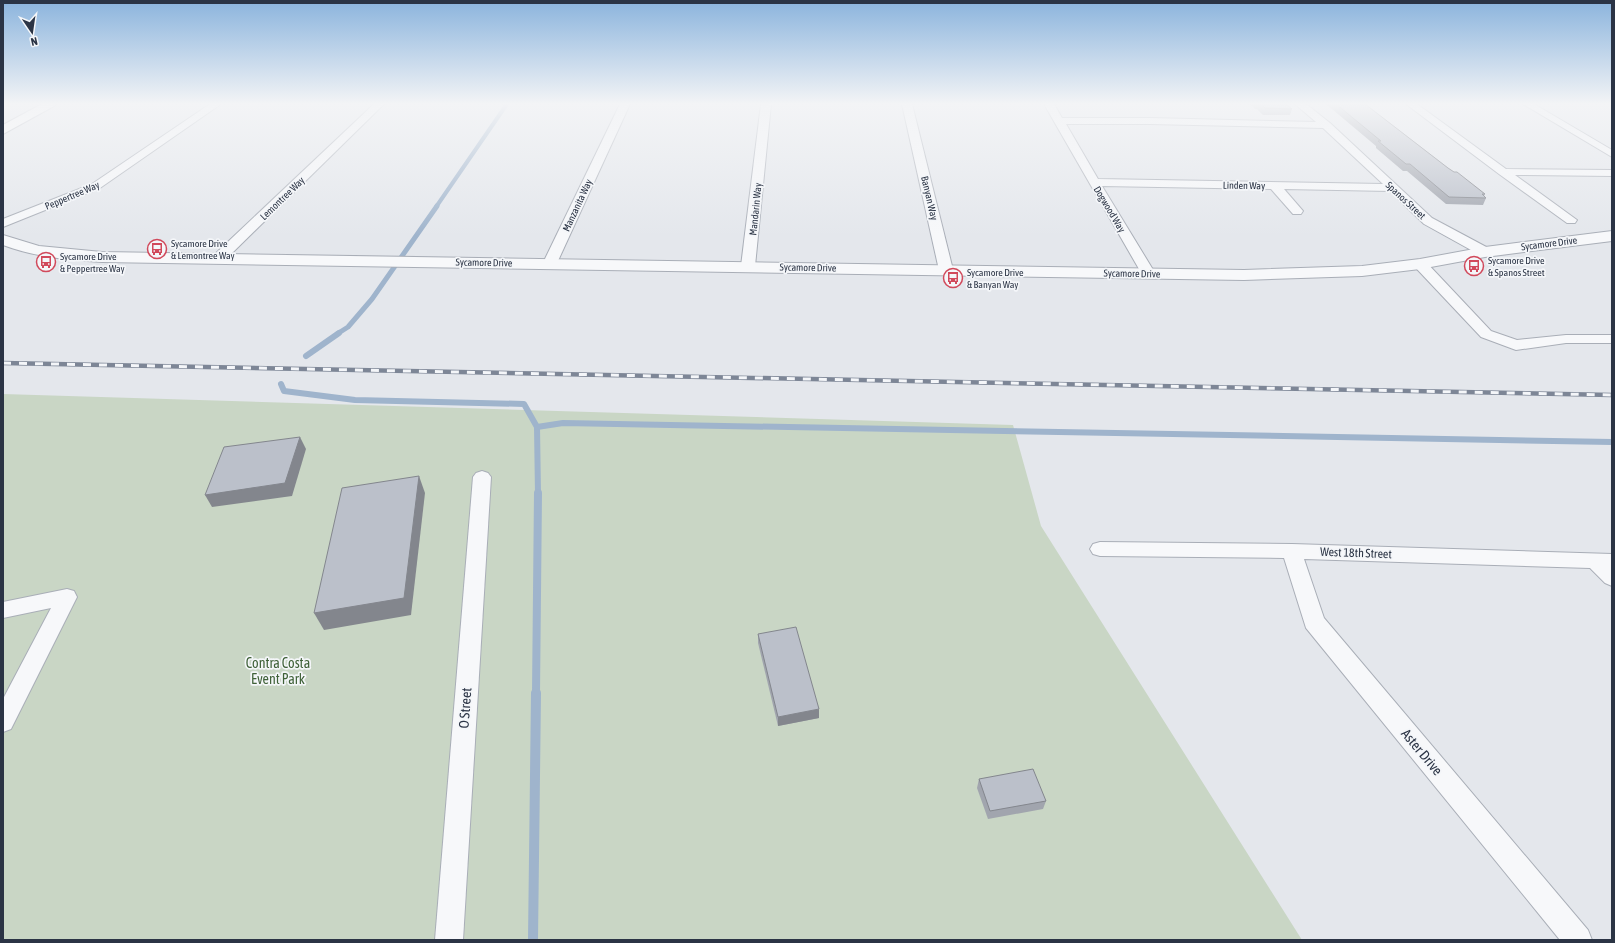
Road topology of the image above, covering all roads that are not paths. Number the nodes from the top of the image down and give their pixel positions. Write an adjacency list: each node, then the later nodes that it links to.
1 (152, 148): 18 (street, Peppertree Way)
2 (333, 148): 22 (street, Lemontree Way)
3 (604, 148): 23 (street, Manzanita Way)
4 (761, 148): 25 (street, Mandarin Way)
5 (917, 148): 26 (street, Banyan Way)
6 (1075, 148): 13 (street, Dogwood Way)
7 (1351, 148): 15 (street, Spanos Street)
8 (1471, 148): 11 (street, Sycamore Drive)
9 (1602, 148): 10 (street)
10 (1612, 154)
11 (1503, 172): 12 (street); 17 (street, Sycamore Drive)
12 (1612, 173)
13 (1094, 182): 14 (street, Linden Way); 27 (street, Dogwood Way)
14 (1275, 186): 15 (street, Linden Way); 16 (street)
15 (1394, 188): 21 (street, Spanos Street)
16 (1297, 211)
17 (1572, 220)
18 (3, 223)
19 (1612, 236): 21 (street, Sycamore Drive)
20 (3, 240): 22 (street, Sycamore Drive)
21 (1485, 252): 24 (street, Sycamore Drive)
22 (219, 258): 23 (street, Sycamore Drive)
23 (550, 263): 25 (street, Sycamore Drive)
24 (1420, 264): 27 (street, Sycamore Drive); 28 (street)
25 (748, 266): 26 (street, Sycamore Drive)
26 (946, 270): 27 (street, Sycamore Drive)
27 (1148, 273)
28 (1612, 339)
29 (482, 477): 36 (street, O Street)
30 (1100, 550): 31 (street, West 18th Street)
31 (1292, 551): 32 (street, West 18th Street); 37 (street, Aster Drive)
32 (1604, 561): 33 (street)
33 (1612, 578)
34 (3, 610): 35 (street)
35 (3, 722)
36 (449, 940)
37 (1578, 940)

